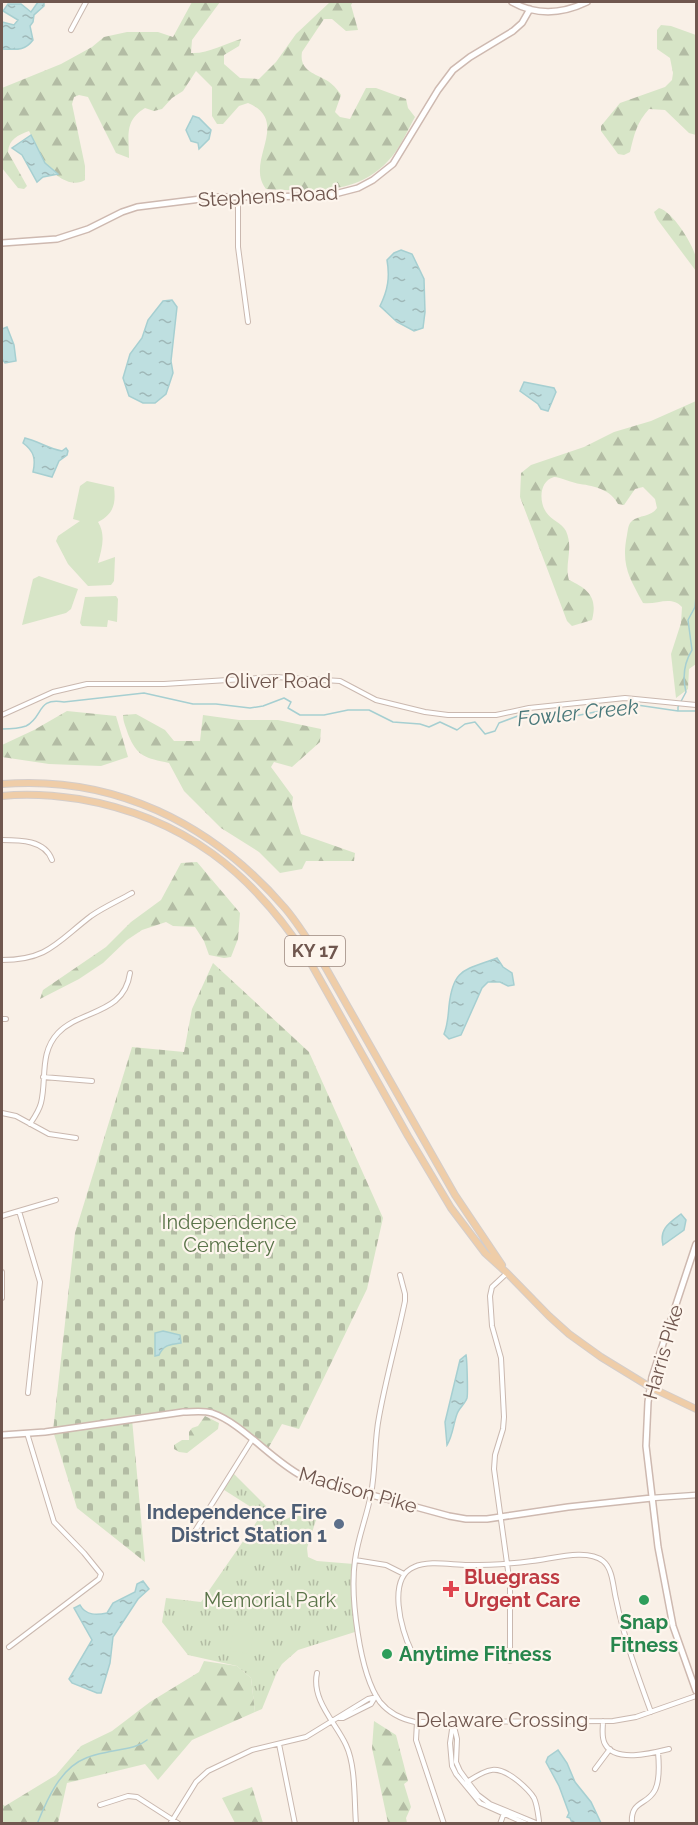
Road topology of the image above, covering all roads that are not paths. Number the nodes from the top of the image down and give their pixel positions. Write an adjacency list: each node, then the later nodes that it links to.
1 (86, 2): 5 (street)
2 (512, 2): 4 (main road)
3 (587, 2): 4 (main road)
4 (530, 9): 6 (main road, Stephens Road)
5 (71, 30)
6 (238, 197): 7 (main road, Stephens Road); 8 (street)
7 (2, 243)
8 (248, 322)
9 (696, 705): 10 (street, Oliver Road)
10 (2, 715)
11 (2, 784): 28 (main road, KY 17)
12 (2, 796): 28 (main road, KY 17)
13 (2, 840): 14 (street)
14 (52, 860)
15 (132, 893): 16 (street)
16 (2, 960)
17 (130, 973): 18 (street)
18 (43, 1077): 19 (street); 21 (street)
19 (92, 1081)
20 (2, 1113): 21 (street)
21 (30, 1124): 22 (street)
22 (76, 1138)
23 (56, 1200): 24 (street)
24 (19, 1211): 25 (street); 32 (street)
25 (2, 1216)
26 (696, 1244): 31 (main road, Harris Pike)
27 (2, 1272): 30 (street)
28 (507, 1273): 31 (main road, KY 17); 40 (street)
29 (400, 1275): 37 (street)
30 (2, 1298)
31 (650, 1387): 33 (main road, KY 17); 39 (main road, Harris Pike)
32 (28, 1393)
33 (696, 1409)
34 (27, 1433): 35 (main road, Madison Pike); 36 (main road, Madison Pike); 45 (street)
35 (2, 1435)
36 (252, 1440): 37 (main road, Madison Pike); 41 (street)
37 (371, 1494): 40 (main road, Madison Pike); 42 (street)
38 (696, 1495): 39 (street, Madison Pike)
39 (652, 1498): 40 (main road, Madison Pike); 49 (main road, Harris Pike)
40 (500, 1517): 43 (street)
41 (190, 1539)
42 (355, 1560): 44 (street); 51 (street)
43 (507, 1565): 44 (street); 47 (street); 52 (street)
44 (404, 1574): 46 (street)
45 (9, 1647)
46 (411, 1650)
47 (510, 1661)
48 (317, 1673): 54 (street)
49 (696, 1692)
50 (696, 1696): 52 (street, Delaware Crossing)
51 (376, 1697): 54 (street); 55 (street, Delaware Crossing)
52 (651, 1712): 53 (street, Delaware Crossing)
53 (603, 1721): 56 (street, Delaware Crossing); 58 (street)
54 (333, 1722): 57 (street); 69 (street)
55 (417, 1722): 56 (street, Delaware Crossing); 70 (street)
56 (453, 1722): 62 (street)
57 (279, 1744): 65 (street); 68 (street)
58 (610, 1749): 60 (street); 61 (street)
59 (669, 1749): 60 (street)
60 (658, 1752): 73 (street)
61 (595, 1769)
62 (466, 1783): 64 (street); 66 (street)
63 (100, 1805): 65 (street)
64 (504, 1812): 66 (street); 71 (street); 72 (street)
65 (171, 1821): 67 (street)
66 (539, 1822)
67 (179, 1824)
68 (295, 1824)
69 (357, 1824)
70 (444, 1824)
71 (500, 1824)
72 (527, 1824)
73 (632, 1824)

